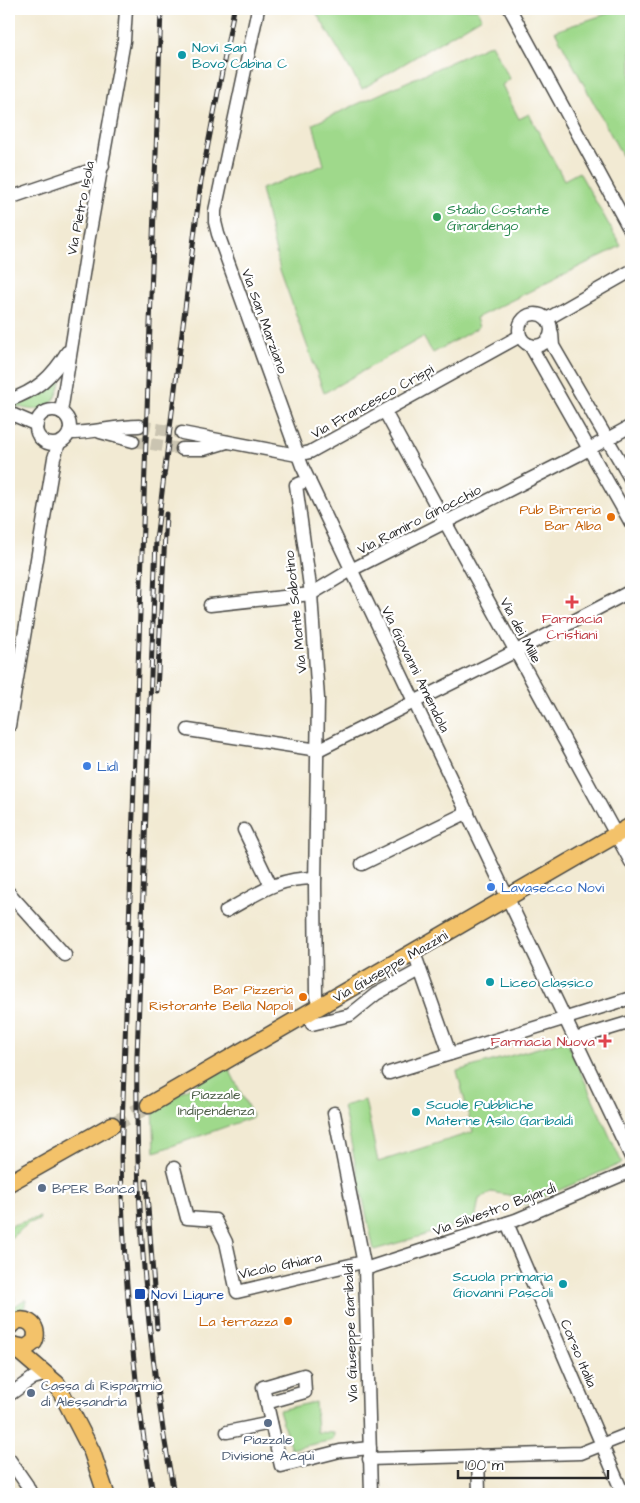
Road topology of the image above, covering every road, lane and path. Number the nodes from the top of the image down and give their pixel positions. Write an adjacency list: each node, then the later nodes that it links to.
1 (126, 9): 4 (street, Via Pietro Isola)
2 (258, 9): 28 (street, Via San Marziano)
3 (510, 9): 6 (street)
4 (103, 166): 5 (street); 11 (street, Via Pietro Isola)
5 (9, 198)
6 (631, 232)
7 (631, 271): 8 (street)
8 (547, 319): 9 (street); 10 (street)
9 (552, 333): 10 (street); 22 (street)
10 (525, 341): 14 (street, Via Francesco Crispi); 27 (street)
11 (71, 346): 12 (street); 13 (street, Via Pietro Isola)
12 (9, 400)
13 (61, 412): 16 (street); 20 (street)
14 (385, 412): 28 (street, Via Francesco Crispi); 31 (street, Via dei Mille)
15 (9, 413): 16 (street)
16 (37, 425): 25 (street)
17 (140, 426): 19 (street)
18 (631, 426): 22 (street, Via Ramiro Ginocchio)
19 (100, 432): 20 (street); 24 (street)
20 (69, 433): 25 (street)
21 (182, 433): 23 (street)
22 (607, 439): 27 (street, Via Ramiro Ginocchio); 30 (street)
23 (230, 441): 26 (street); 28 (street)
24 (133, 442)
25 (59, 443): 38 (street)
26 (182, 449)
27 (589, 450): 31 (street, Via Ramiro Ginocchio); 32 (street)
28 (297, 455): 29 (street, Via Giovanni Amendola)
29 (309, 480): 33 (street, Via Giovanni Amendola); 35 (street, Via Monte Sabotino)
30 (631, 480)
31 (446, 522): 33 (street, Via Ramiro Ginocchio); 37 (street, Via dei Mille)
32 (631, 523)
33 (352, 570): 35 (street, Via Ramiro Ginocchio); 39 (street, Via Giovanni Amendola)
34 (631, 591): 37 (street)
35 (311, 594): 36 (street, Via Ramiro Ginocchio); 42 (street, Via Monte Sabotino)
36 (210, 605)
37 (515, 651): 39 (street); 46 (street, Via dei Mille)
38 (12, 677): 40 (street)
39 (415, 702): 42 (street); 43 (street, Via Giovanni Amendola)
40 (9, 726)
41 (188, 730): 42 (street)
42 (318, 750): 49 (street, Via Monte Sabotino)
43 (468, 812): 48 (street); 52 (street, Via Giovanni Amendola)
44 (631, 826): 46 (main road, Via Giuseppe Mazzini)
45 (244, 830): 50 (street)
46 (616, 835): 47 (street, Via dei Mille); 52 (main road, Via Giuseppe Mazzini)
47 (631, 862)
48 (362, 864)
49 (315, 878): 50 (street); 56 (street, Via Monte Sabotino)
50 (271, 886): 53 (street)
51 (9, 893): 54 (street)
52 (508, 896): 56 (main road, Via Giuseppe Mazzini); 57 (street, Via Giovanni Amendola)
53 (226, 911)
54 (65, 955)
55 (631, 998): 57 (street)
56 (314, 1014): 60 (street); 62 (main road, Via Giuseppe Mazzini)
57 (565, 1018): 59 (street, Via Giovanni Amendola); 60 (street)
58 (631, 1022): 59 (street)
59 (575, 1039): 65 (street, Via Giovanni Amendola)
60 (450, 1054): 61 (street)
61 (389, 1073)
62 (149, 1105)
63 (334, 1113): 70 (street, Via Giuseppe Garibaldi)
64 (112, 1125): 68 (main road)
65 (631, 1157)
66 (174, 1168): 70 (street, Vicolo Ghiara)
67 (631, 1171): 69 (street, Via Silvestro Bajardi)
68 (9, 1183)
69 (507, 1222): 70 (street, Via Silvestro Bajardi); 80 (street, Corso Italia)
70 (364, 1265): 81 (street, Via Giuseppe Garibaldi)
71 (11, 1321): 72 (main road)
72 (34, 1342): 73 (main road); 74 (main road)
73 (12, 1345): 74 (main road)
74 (44, 1374): 75 (street); 85 (main road)
75 (9, 1395)
76 (266, 1403): 77 (street)
77 (271, 1423): 78 (street); 81 (street)
78 (227, 1432)
79 (631, 1433): 80 (street)
80 (602, 1446): 82 (street); 88 (street, Corso Italia)
81 (370, 1454): 82 (street); 86 (street, Via Giuseppe Garibaldi)
82 (478, 1455): 87 (street)
83 (10, 1463): 84 (street)
84 (31, 1494)
85 (106, 1494)
86 (370, 1494)
87 (479, 1494)
88 (623, 1494)

